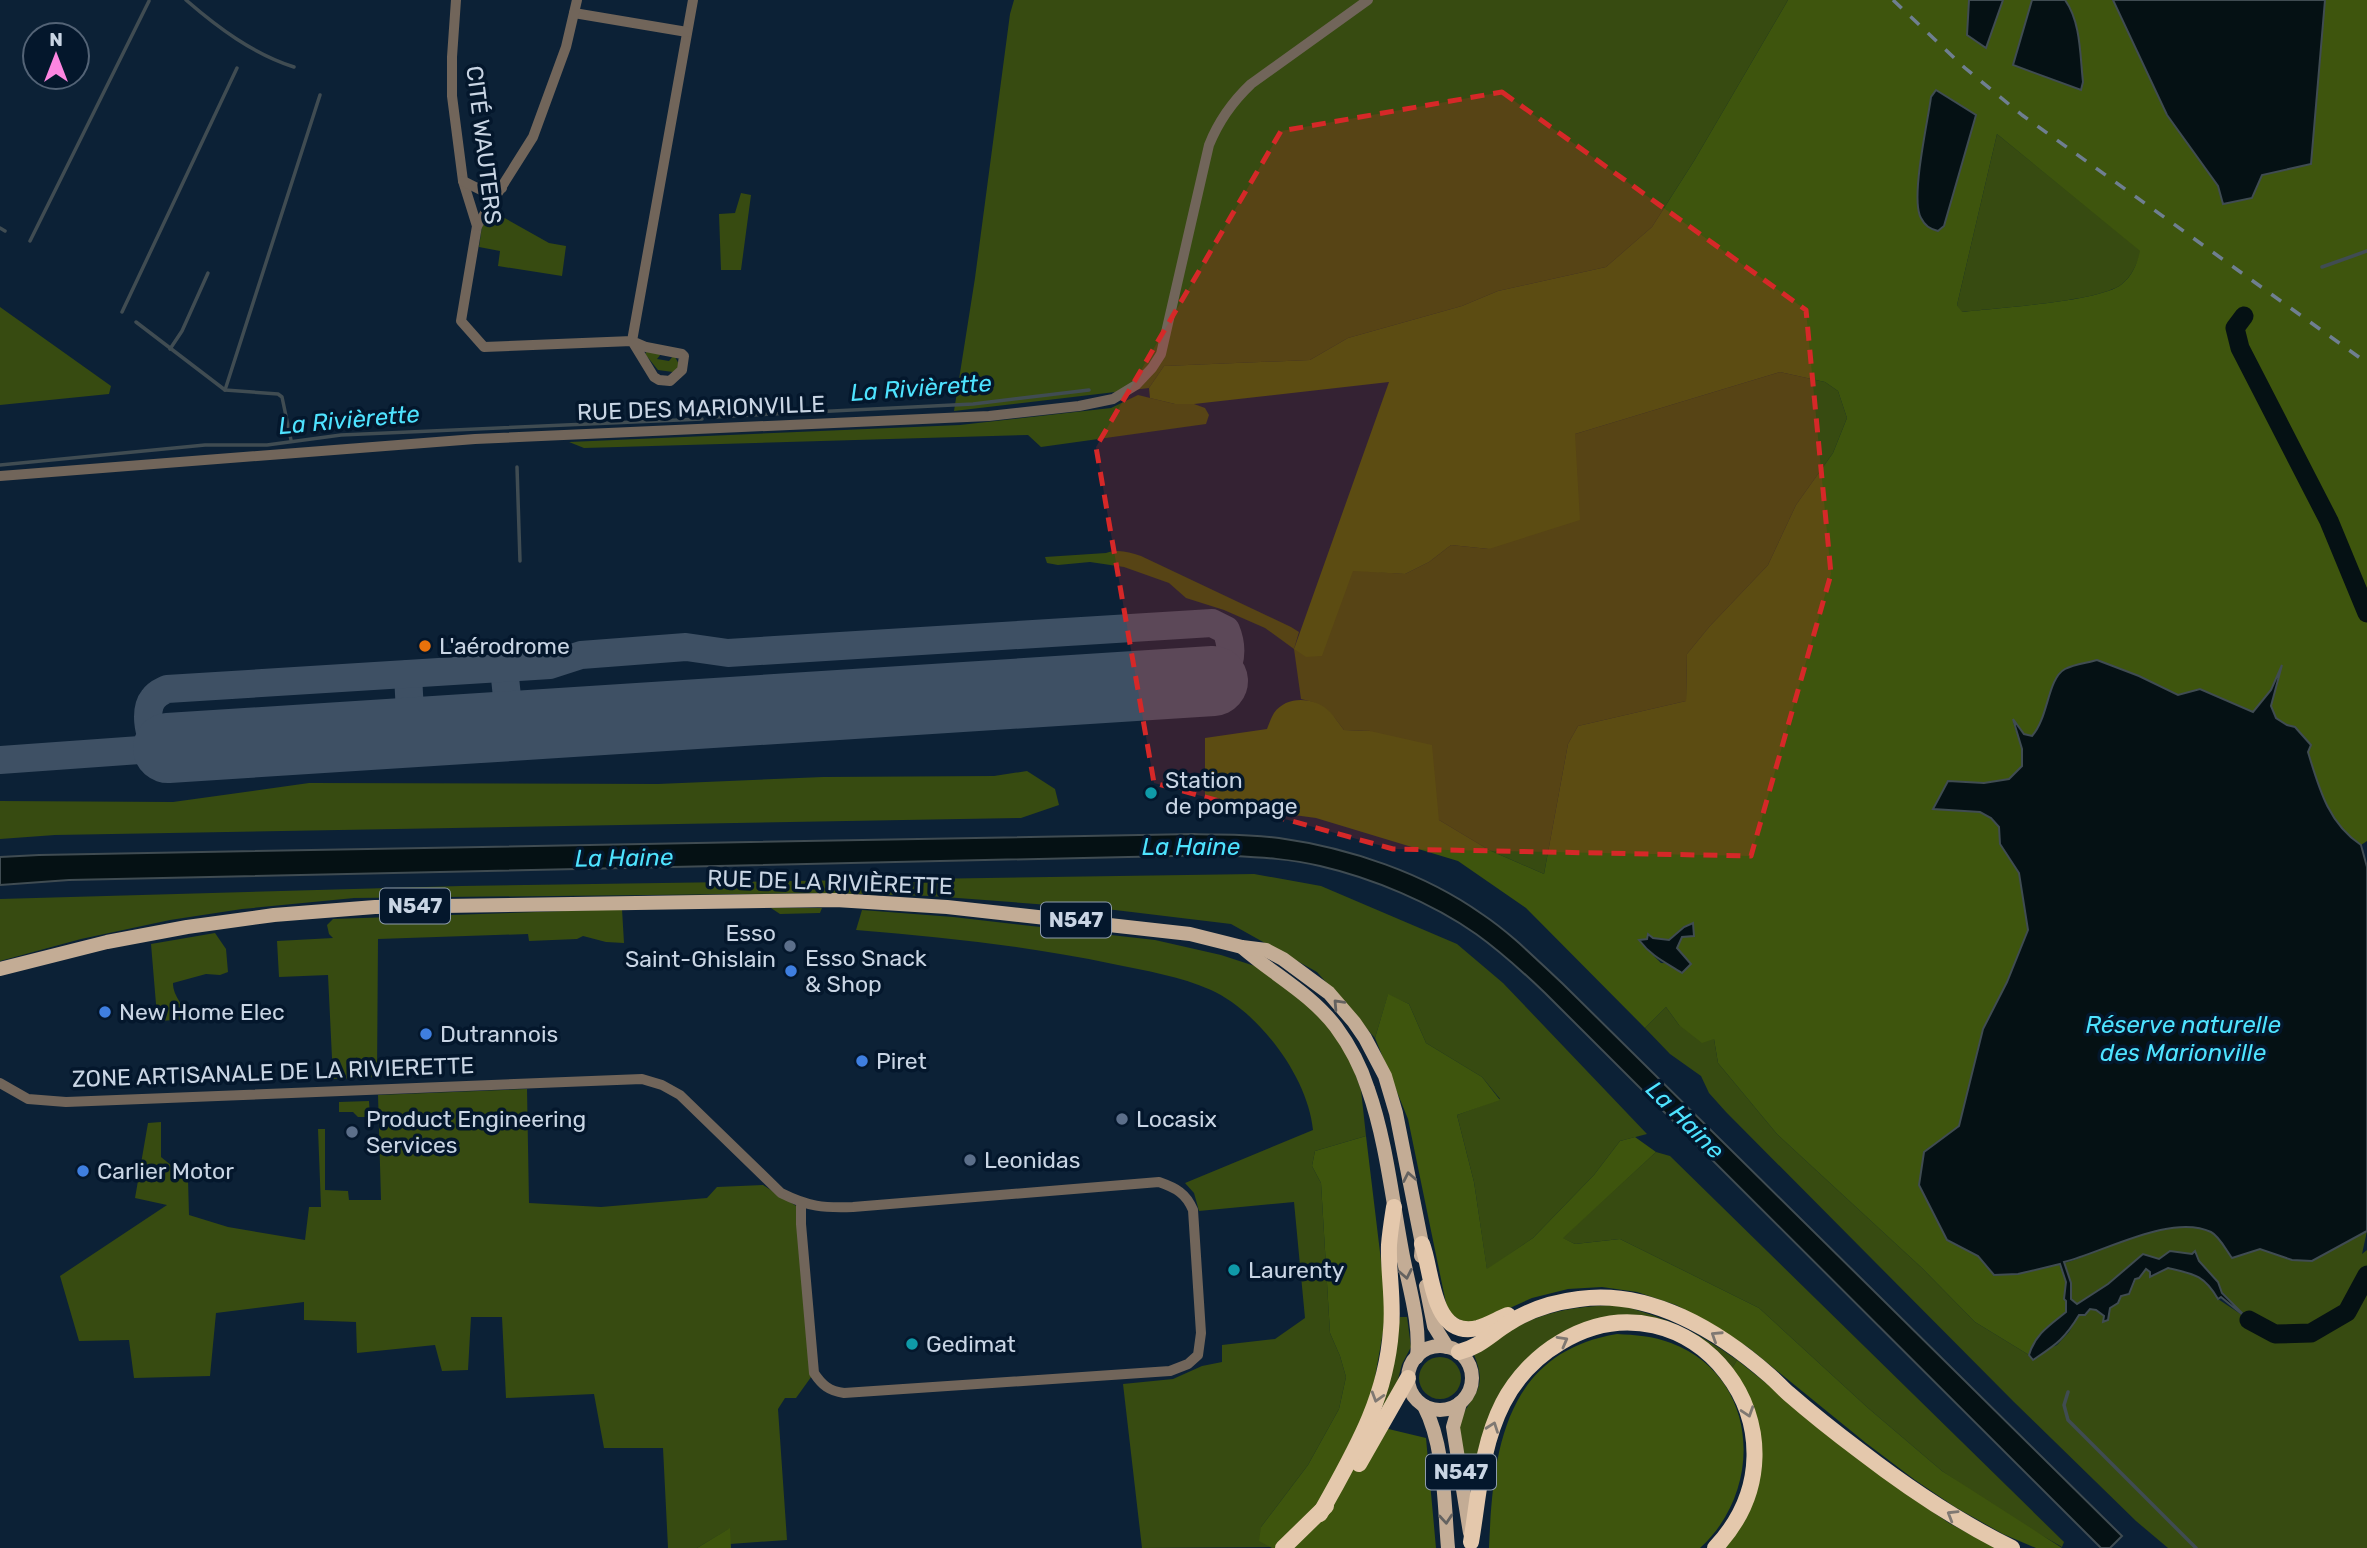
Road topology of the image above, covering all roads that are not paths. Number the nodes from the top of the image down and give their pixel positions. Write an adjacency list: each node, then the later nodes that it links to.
1 (456, 0): 7 (street, CITÉ WAUTERS)
2 (577, 0): 5 (street)
3 (693, 0): 6 (street)
4 (1368, 0): 11 (street, RUE DES MARIONVILLE)
5 (574, 13): 6 (street); 8 (street)
6 (687, 32): 10 (street)
7 (463, 181): 8 (street); 9 (street, CITÉ WAUTERS)
8 (502, 188): 9 (street)
9 (477, 226): 10 (street, CITÉ WAUTERS)
10 (632, 341): 10 (street, CITÉ WAUTERS)
11 (0, 476)
12 (1242, 947): 13 (main road, RUE DE LA RIVIÈRETTE / N547); 16 (main road, N547); 17 (main road, N547, one-way to 12)
13 (0, 968)
14 (0, 1083): 15 (street, ZONE ARTISANALE DE LA RIVIERETTE)
15 (801, 1203): 15 (street, ZONE ARTISANALE DE LA RIVIERETTE)
16 (1394, 1207): 20 (main road, N547, one-way to 20); 24 (highway, one-way to 24)
17 (1422, 1244): 18 (highway); 19 (main road, N547)
18 (1542, 1308): 19 (highway); 29 (highway, one-way to 18)
19 (1453, 1350): 20 (main road); 22 (main road, N547)
20 (1416, 1357): 21 (main road, N547)
21 (1408, 1378): 23 (main road, N547); 24 (highway)
22 (1460, 1403): 23 (main road); 25 (main road, N547)
23 (1424, 1406): 27 (main road, N547, one-way to 27)
24 (1320, 1514): 26 (highway)
25 (1471, 1545): 28 (highway, one-way to 28)
26 (1283, 1548)
27 (1448, 1548)
28 (1715, 1548)
29 (2012, 1548)

